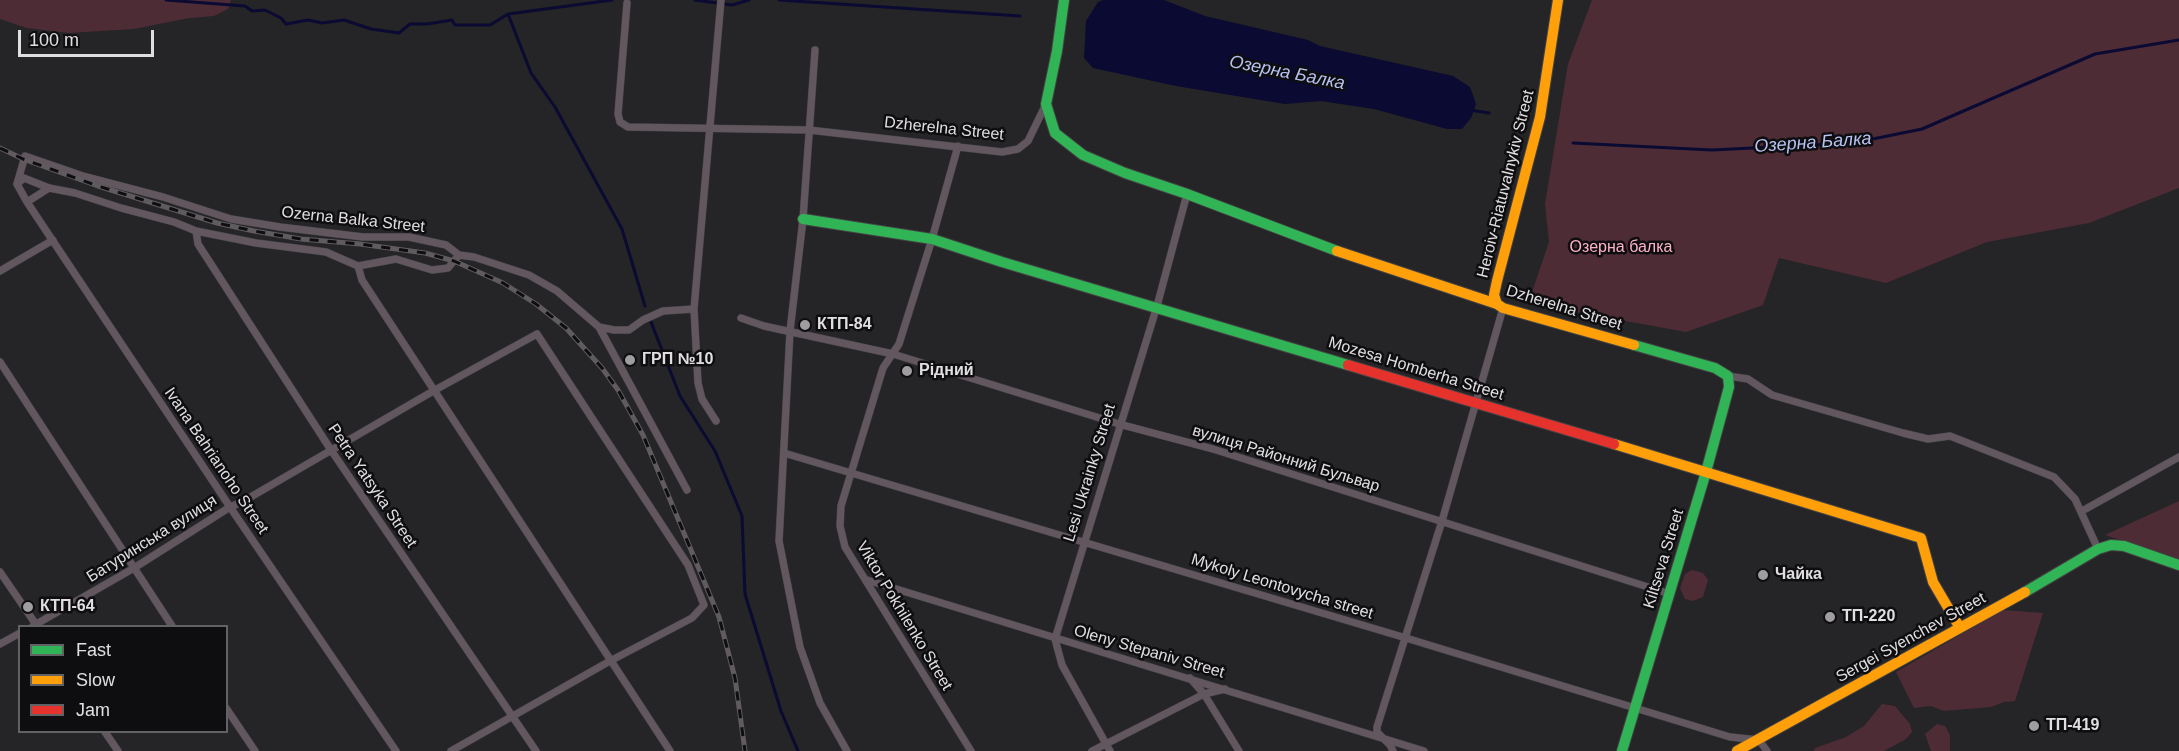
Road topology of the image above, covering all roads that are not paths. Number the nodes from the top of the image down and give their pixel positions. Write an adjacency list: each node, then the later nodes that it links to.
1 (721, 0): 7 (street)
2 (1064, 0): 6 (street)
3 (1558, 0): 22 (street, Heroiv-Riatuvalnykiv Street)
4 (627, 3): 7 (street, Dzherelna Street)
5 (815, 50): 8 (street)
6 (1046, 104): 9 (street, Dzherelna Street); 12 (street, Dzherelna Street)
7 (711, 129): 8 (street, Dzherelna Street); 23 (street)
8 (809, 130): 9 (street, Dzherelna Street); 14 (street)
9 (958, 146): 16 (street, Viktor Pokhilenko Street)
10 (17, 184): 11 (street); 13 (street, Ivana Bahrianoho Street); 18 (street, Ozerna Balka Street)
11 (49, 188): 13 (street); 15 (street)
12 (1187, 194): 21 (street, Lesi Ukrainky Street); 22 (street, Dzherelna Street)
13 (27, 202): 17 (street, Ivana Bahrianoho Street)
14 (803, 219): 16 (street, Mozesa Homberha Street); 26 (street)
15 (196, 231): 19 (street); 34 (street, Petra Yatsyka Street)
16 (932, 239): 21 (street, Mozesa Homberha Street); 27 (street, Viktor Pokhilenko Street)
17 (53, 240): 20 (street); 40 (street, Ivana Bahrianoho Street)
18 (459, 255): 19 (street); 25 (street, Ozerna Balka Street)
19 (358, 266): 30 (street)
20 (0, 271)
21 (1157, 306): 31 (street, Mozesa Homberha Street); 33 (street, Lesi Ukrainky Street)
22 (1500, 306): 29 (street, Dzherelna Street); 31 (street)
23 (694, 309): 25 (street); 32 (street)
24 (741, 318): 26 (street)
25 (599, 327): 39 (street)
26 (790, 331): 27 (street); 35 (street)
27 (893, 354): 33 (street, вулиця Районний Бульвар); 37 (street, Viktor Pokhilenko Street)
28 (0, 362): 46 (street)
29 (1728, 376): 38 (street, Kiltseva Street); 41 (street, Dzherelna Street)
30 (435, 390): 34 (street, Батуринська вулиця); 58 (street); 58 (street, Батуринська вулиця)
31 (1476, 402): 38 (street, Mozesa Homberha Street); 42 (street)
32 (716, 421)
33 (1119, 424): 42 (street, вулиця Районний Бульвар); 43 (street, Lesi Ukrainky Street)
34 (332, 450): 40 (street, Батуринська вулиця); 64 (street, Petra Yatsyka Street)
35 (784, 453): 37 (street, Mykoly Leontovycha street); 75 (street)
36 (2179, 457): 41 (street)
37 (851, 472): 43 (street, Mykoly Leontovycha street); 48 (street, Viktor Pokhilenko Street)
38 (1706, 472): 49 (street, Kiltseva Street); 53 (street, Mozesa Homberha Street)
39 (687, 490)
40 (230, 507): 46 (street, Батуринська вулиця); 71 (street, Ivana Bahrianoho Street)
41 (2082, 512): 44 (street, Dzherelna Street)
42 (1442, 521): 49 (street, вулиця Районний Бульвар); 55 (street)
43 (1083, 541): 55 (street, Mykoly Leontovycha street); 56 (street, Lesi Ukrainky Street)
44 (2098, 549): 45 (street); 53 (street, Sergei Syenchev Street)
45 (2179, 564)
46 (134, 568): 51 (street, Батуринська вулиця); 52 (street)
47 (0, 572): 50 (street)
48 (867, 580): 56 (street, Oleny Stepaniv Street); 76 (street, Viktor Pokhilenko Street)
49 (1670, 594): 62 (street, Kiltseva Street)
50 (34, 625)
51 (37, 625)
52 (171, 625)
53 (1960, 628): 67 (street, Sergei Syenchev Street)
54 (18, 634): 57 (street)
55 (1406, 638): 62 (street, Mykoly Leontovycha street); 66 (street)
56 (1054, 639): 59 (street, Oleny Stepaniv Street); 68 (street)
57 (0, 644)
58 (610, 661): 64 (street); 74 (street)
59 (1190, 678): 60 (street, Oleny Stepaniv Street); 61 (street)
60 (1225, 689): 61 (street); 66 (street, Oleny Stepaniv Street)
61 (1204, 694): 68 (street); 79 (street)
62 (1635, 708): 67 (street, Mykoly Leontovycha street); 82 (street, Kiltseva Street)
63 (228, 711): 70 (street)
64 (512, 716): 72 (street); 73 (street, Petra Yatsyka Street)
65 (106, 733): 69 (street)
66 (1382, 737): 80 (street); 81 (street, Oleny Stepaniv Street)
67 (1759, 740): 83 (street, Sergei Syenchev Street); 84 (street)
68 (1106, 744): 77 (street); 78 (street)
69 (118, 751)
70 (255, 751)
71 (396, 751)
72 (451, 751)
73 (536, 751)
74 (670, 751)
75 (847, 751)
76 (971, 751)
77 (1092, 751)
78 (1110, 751)
79 (1239, 751)
80 (1393, 751)
81 (1424, 751)
82 (1622, 751)
83 (1737, 751)
84 (1767, 751)

